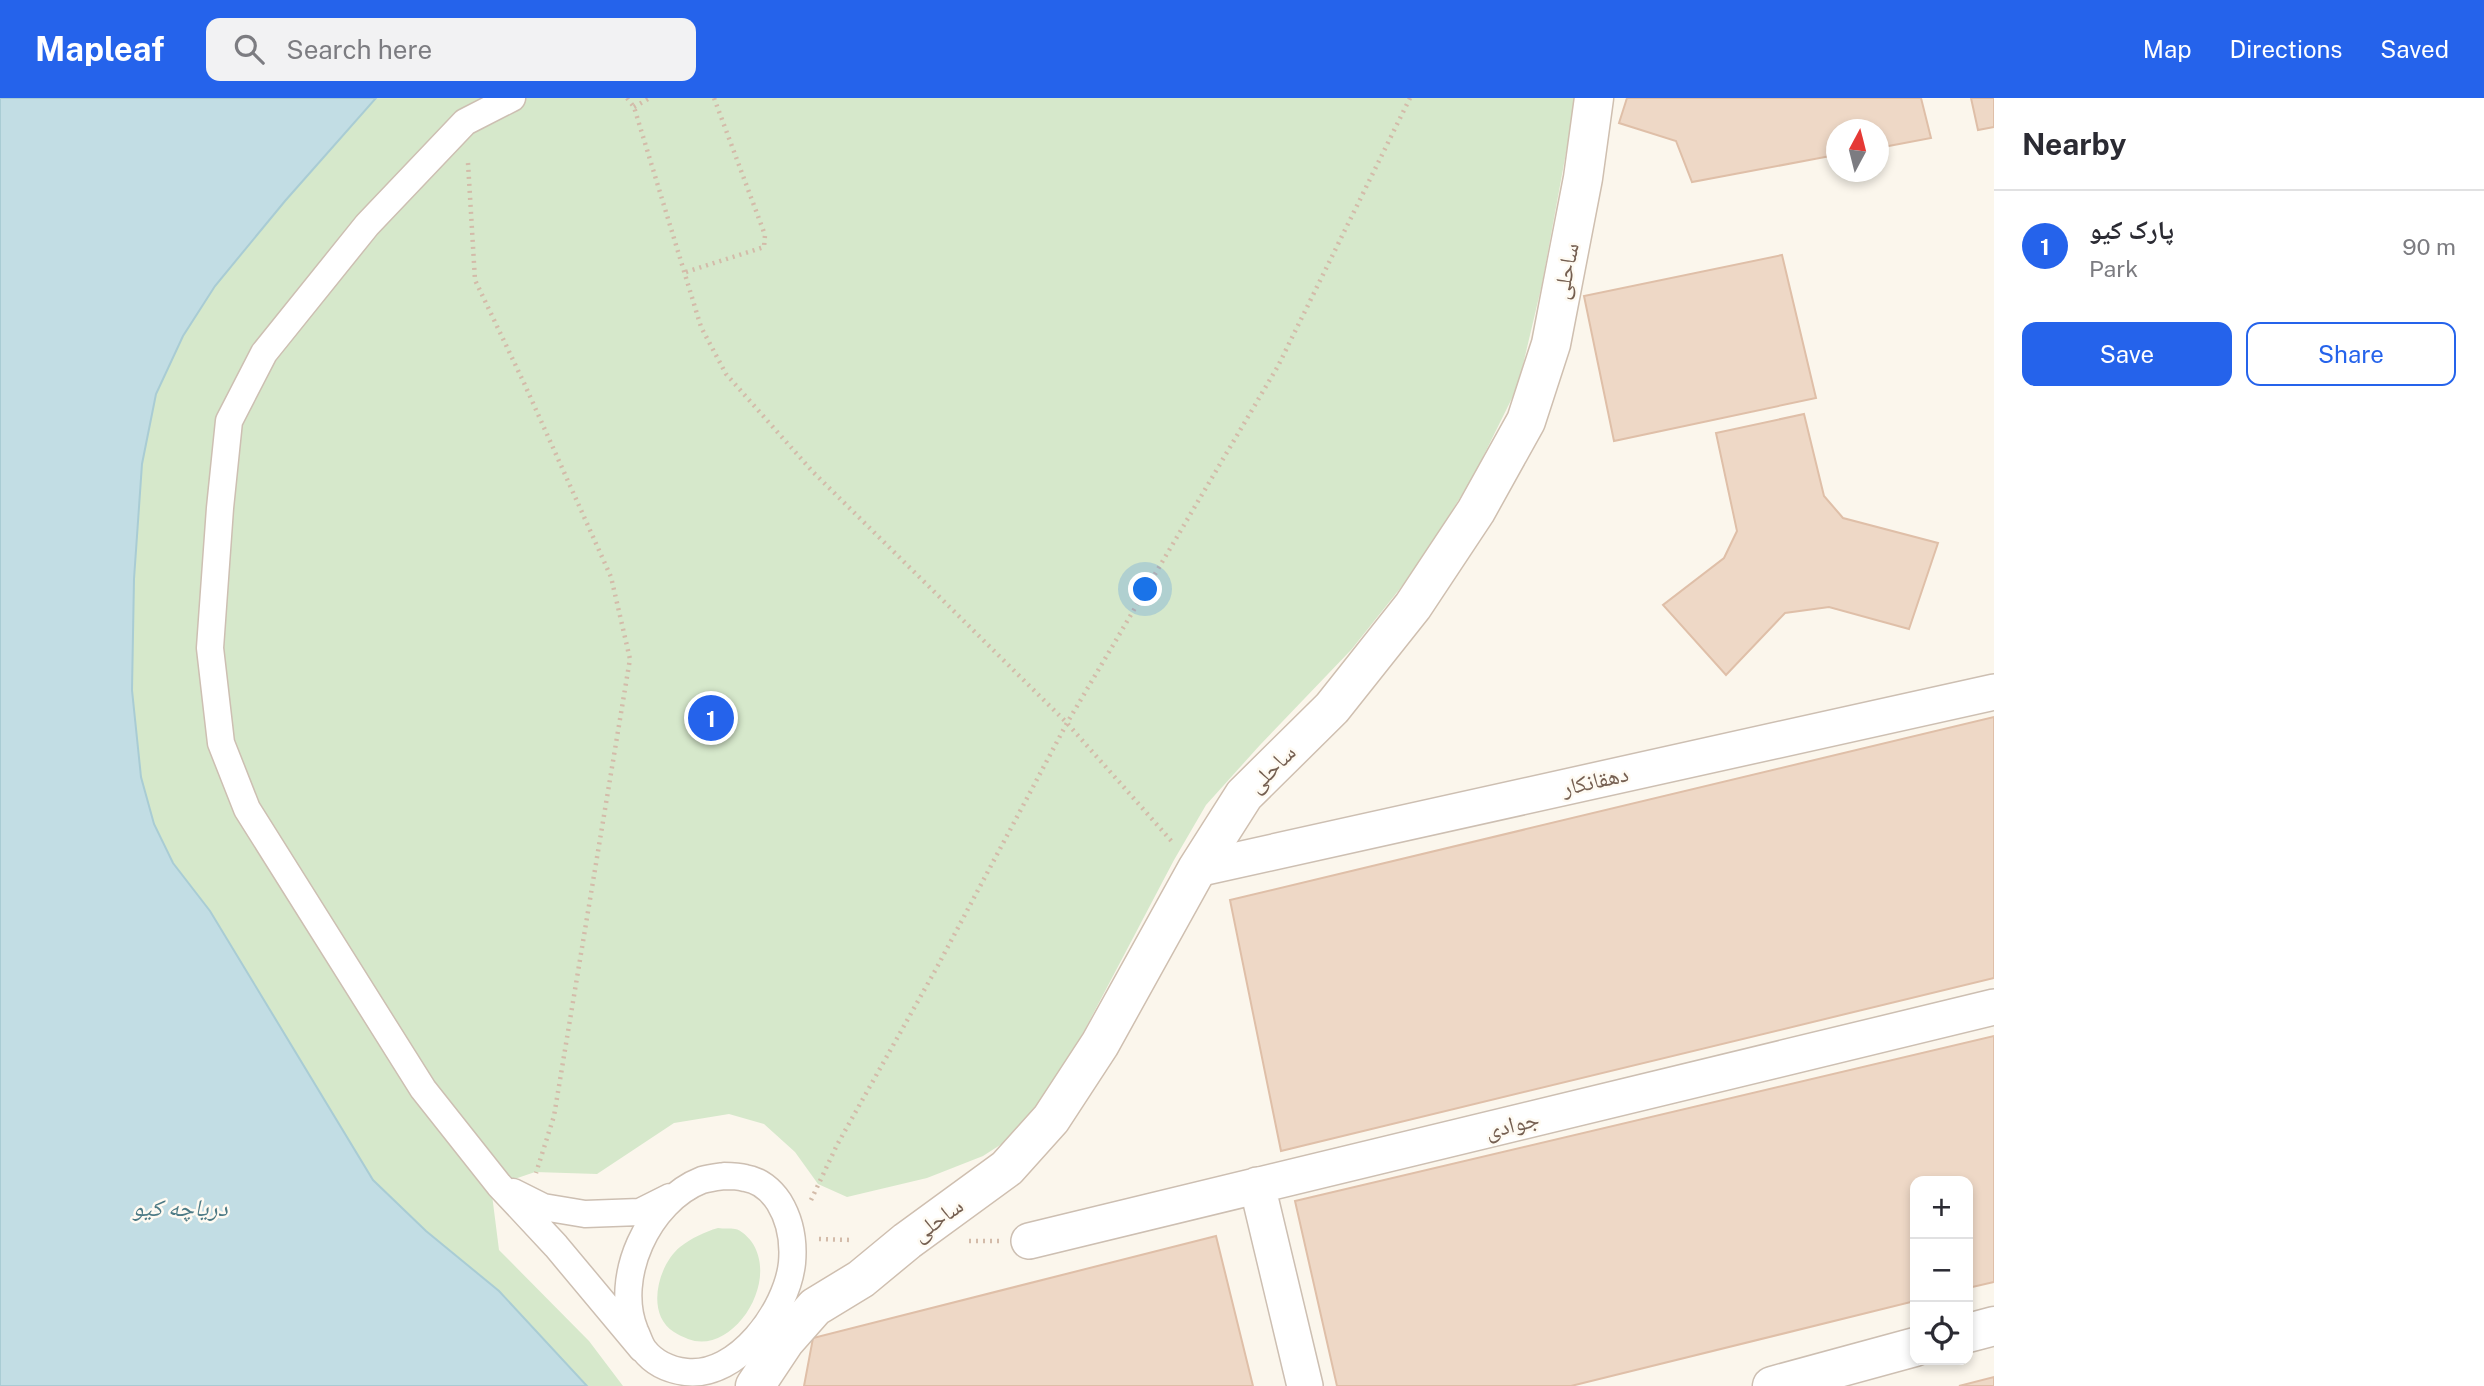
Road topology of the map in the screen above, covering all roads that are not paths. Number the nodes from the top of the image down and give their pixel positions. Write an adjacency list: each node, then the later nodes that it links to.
1 (512, 98): 7 (street)
2 (1594, 98): 4 (main road, ساحلی)
3 (1994, 692): 4 (street, دهقانکار)
4 (1196, 869): 15 (main road, ساحلی)
5 (1994, 1007): 8 (street, جوادی)
6 (703, 1180): 7 (street); 13 (street); 14 (street)
7 (499, 1185): 13 (street)
8 (1258, 1185): 9 (street, جوادی); 16 (street)
9 (1029, 1241)
10 (1994, 1326): 11 (main road)
11 (1973, 1332)
12 (1910, 1348): 17 (main road)
13 (642, 1349): 14 (street)
14 (717, 1378)
15 (755, 1386)
16 (1305, 1386)
17 (1772, 1386)

